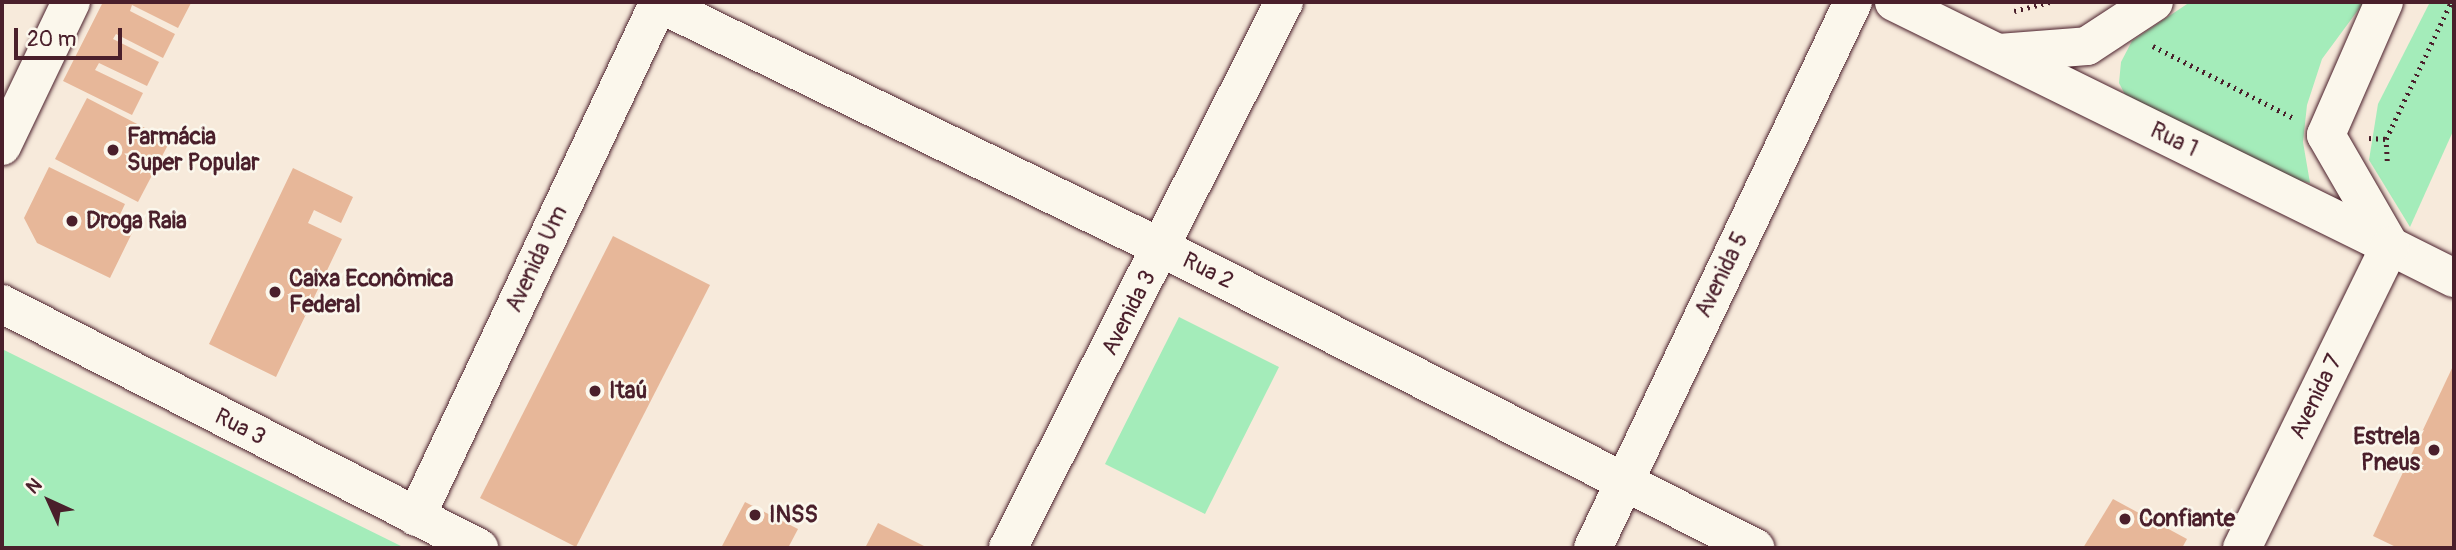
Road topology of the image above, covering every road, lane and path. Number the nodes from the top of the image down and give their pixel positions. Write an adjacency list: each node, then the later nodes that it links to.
1 (71, 2): 14 (street)
2 (658, 2): 17 (street, Rua 2); 21 (street, Avenida Um)
3 (1284, 2): 17 (street, Avenida 3)
4 (1853, 2): 20 (street, Avenida 5)
5 (1894, 2): 11 (street, Rua 1)
6 (2050, 2): 10 (path)
7 (2384, 2): 12 (street)
8 (2451, 2): 13 (path)
9 (2140, 11): 11 (street); 12 (path)
10 (2004, 14)
11 (1998, 54): 16 (street, Rua 1)
12 (2326, 135): 13 (path); 16 (street)
13 (2386, 139): 15 (path)
14 (2, 146)
15 (2387, 166)
16 (2390, 246): 18 (street, Rua 1); 26 (street, Avenida 7)
17 (1162, 248): 20 (street, Rua 2); 23 (street, Avenida 3)
18 (2454, 278)
19 (2, 304): 21 (street, Rua 3)
20 (1623, 482): 24 (street, Avenida 5); 25 (street, Rua 2)
21 (416, 517): 22 (street, Rua 3)
22 (480, 548)
23 (1008, 548)
24 (1593, 548)
25 (1755, 548)
26 (2242, 548)

